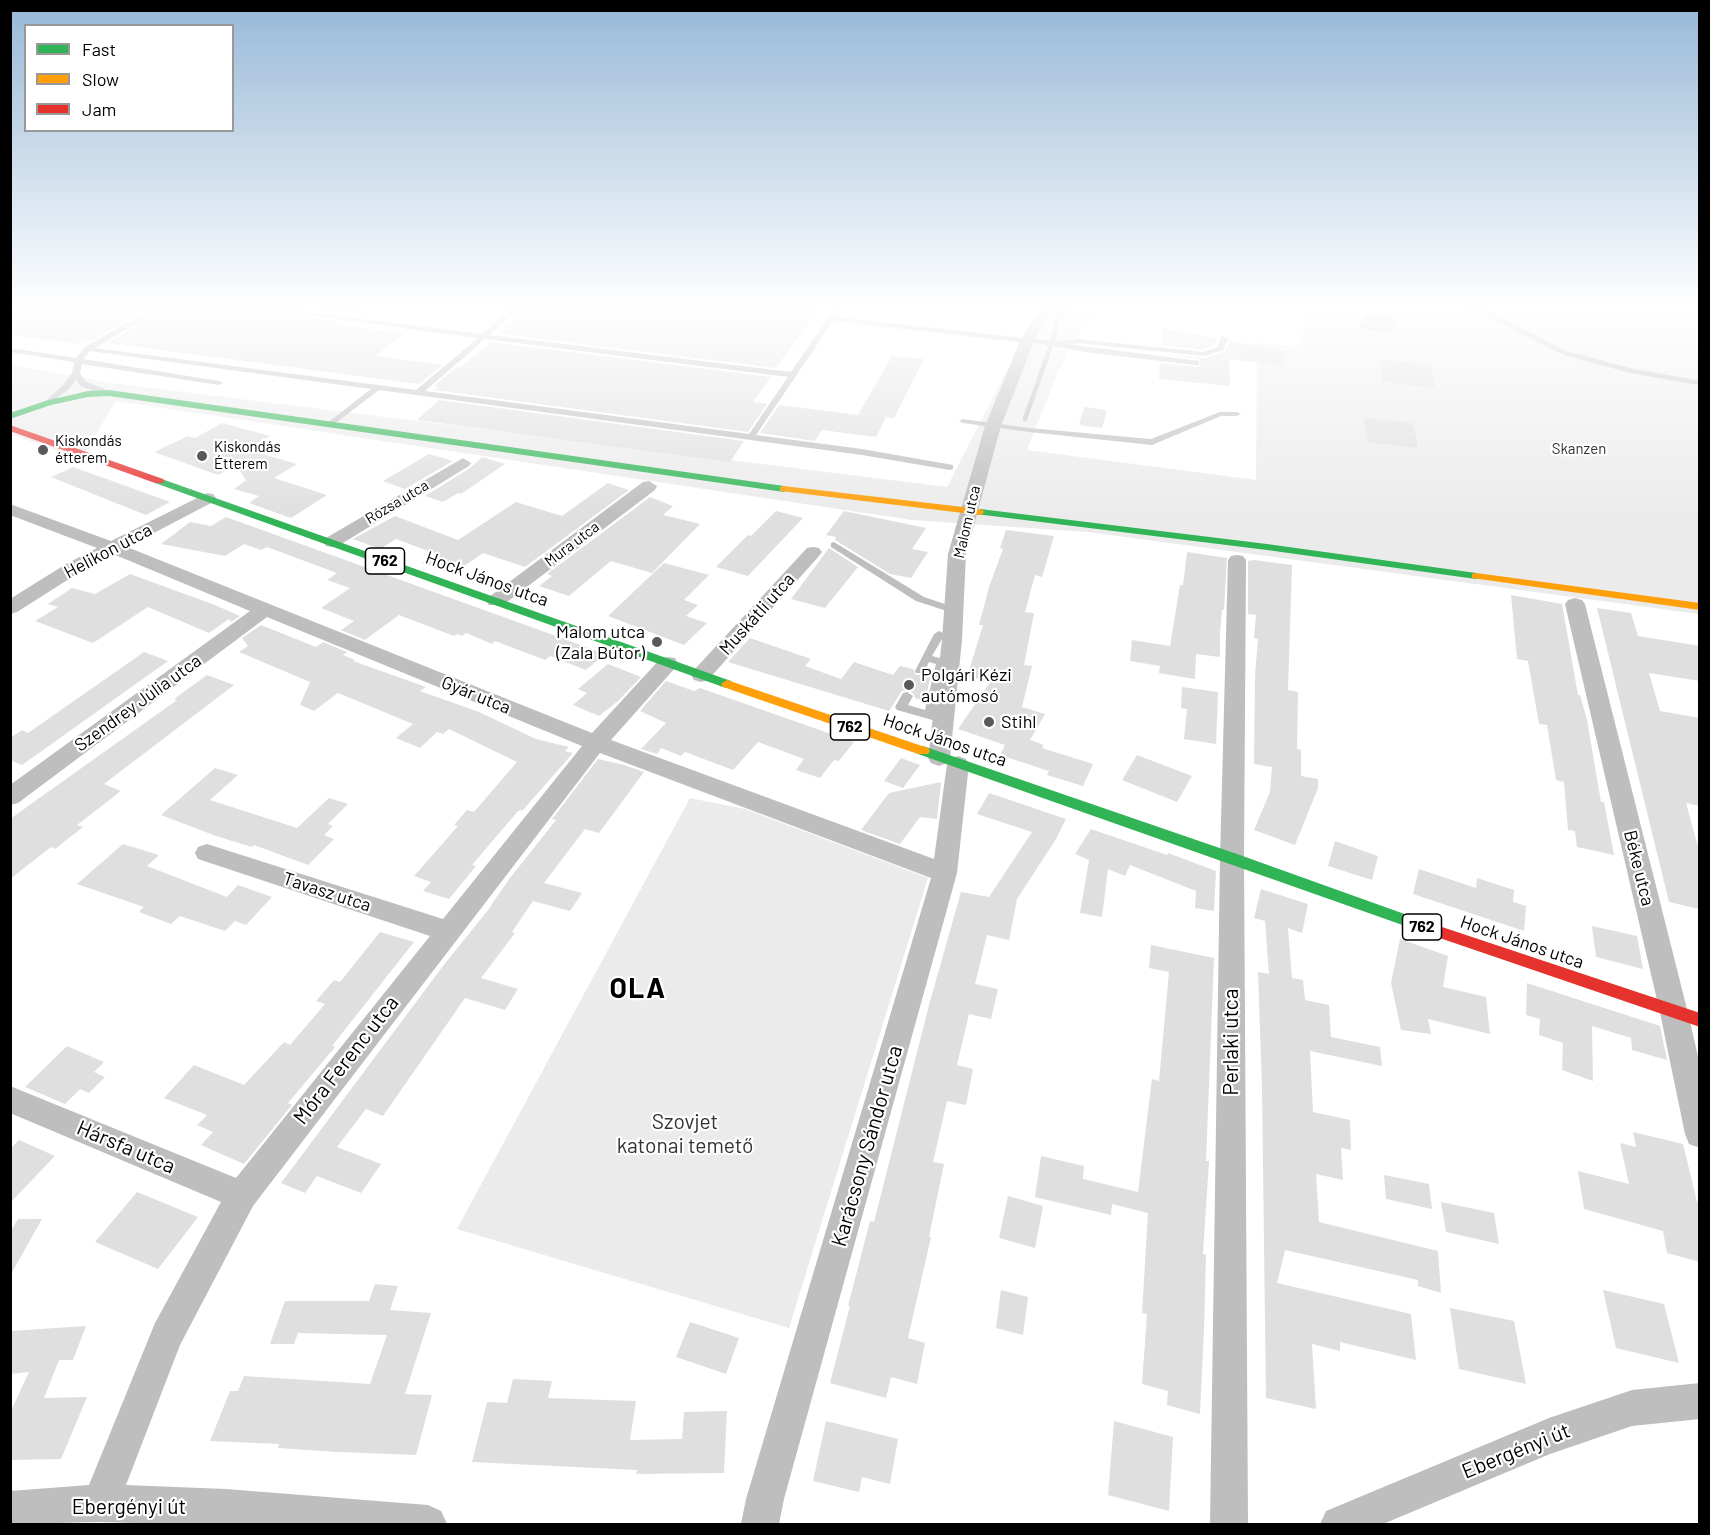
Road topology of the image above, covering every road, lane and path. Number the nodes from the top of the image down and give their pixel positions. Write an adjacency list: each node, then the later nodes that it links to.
1 (73, 377): 12 (lane)
2 (78, 377): 10 (lane)
3 (182, 377): 8 (lane)
4 (293, 377): 9 (lane)
5 (437, 377): 11 (lane)
6 (793, 377): 19 (lane)
7 (1013, 377): 17 (street, Malom utca)
8 (219, 383)
9 (377, 388): 11 (lane); 16 (lane)
10 (109, 393): 12 (street); 16 (street)
11 (417, 394): 19 (lane)
12 (48, 403): 14 (street)
13 (1237, 414): 17 (lane)
14 (10, 416)
15 (963, 421): 17 (lane)
16 (333, 423): 25 (street)
17 (993, 426): 25 (street, Malom utca)
18 (10, 428): 23 (street, Hock János utca / 762)
19 (751, 437): 21 (lane)
20 (463, 463): 26 (street, Rózsa utca)
21 (950, 466)
22 (649, 486): 31 (street, Mura utca)
23 (207, 498): 26 (street, Hock János utca / 762); 28 (street, Helikon utca)
24 (10, 509): 28 (street, Gyár utca)
25 (968, 511): 33 (street); 36 (street, Malom utca)
26 (332, 542): 31 (street, Hock János utca / 762)
27 (834, 545): 36 (lane)
28 (113, 548): 34 (street, Helikon utca); 35 (street, Gyár utca)
29 (813, 552): 41 (street, Muskátli utca)
30 (1237, 560): 48 (street, Perlaki utca)
31 (496, 601): 39 (street, Hock János utca / 762)
32 (1575, 604): 51 (street, Béke utca)
33 (1700, 607)
34 (10, 608)
35 (265, 609): 44 (street, Gyár utca); 46 (street, Szendrey Júlia utca)
36 (953, 610): 37 (street, Malom utca)
37 (952, 640): 38 (lane); 43 (street, Malom utca)
38 (926, 658): 40 (lane); 43 (lane)
39 (668, 663): 41 (street, Hock János utca / 762); 44 (street, Móra Ferenc utca)
40 (920, 671)
41 (701, 675): 45 (street, Hock János utca / 762)
42 (907, 696): 43 (lane)
43 (936, 717): 45 (street, Malom utca)
44 (596, 743): 49 (street, Gyár utca); 50 (street, Móra Ferenc utca)
45 (949, 761): 48 (street, Hock János utca / 762); 49 (street, Karácsony Sándor utca)
46 (10, 796)
47 (207, 853): 50 (street, Tavasz utca)
48 (1232, 858): 51 (street, Hock János utca / 762); 61 (street, Perlaki utca)
49 (945, 873): 60 (street, Karácsony Sándor utca)
50 (447, 932): 55 (street, Móra Ferenc utca)
51 (1674, 1012): 52 (street, Hock János utca / 762); 54 (street, Béke utca)
52 (1700, 1020)
53 (10, 1099): 55 (street, Hársfa utca)
54 (1700, 1134)
55 (242, 1196): 57 (street, Móra Ferenc utca)
56 (1700, 1401): 62 (street, Ebergényi út)
57 (99, 1503): 58 (street, Ebergényi út); 59 (street, Ebergényi út)
58 (10, 1510)
59 (428, 1524)
60 (760, 1524)
61 (1229, 1524)
62 (1339, 1524)

